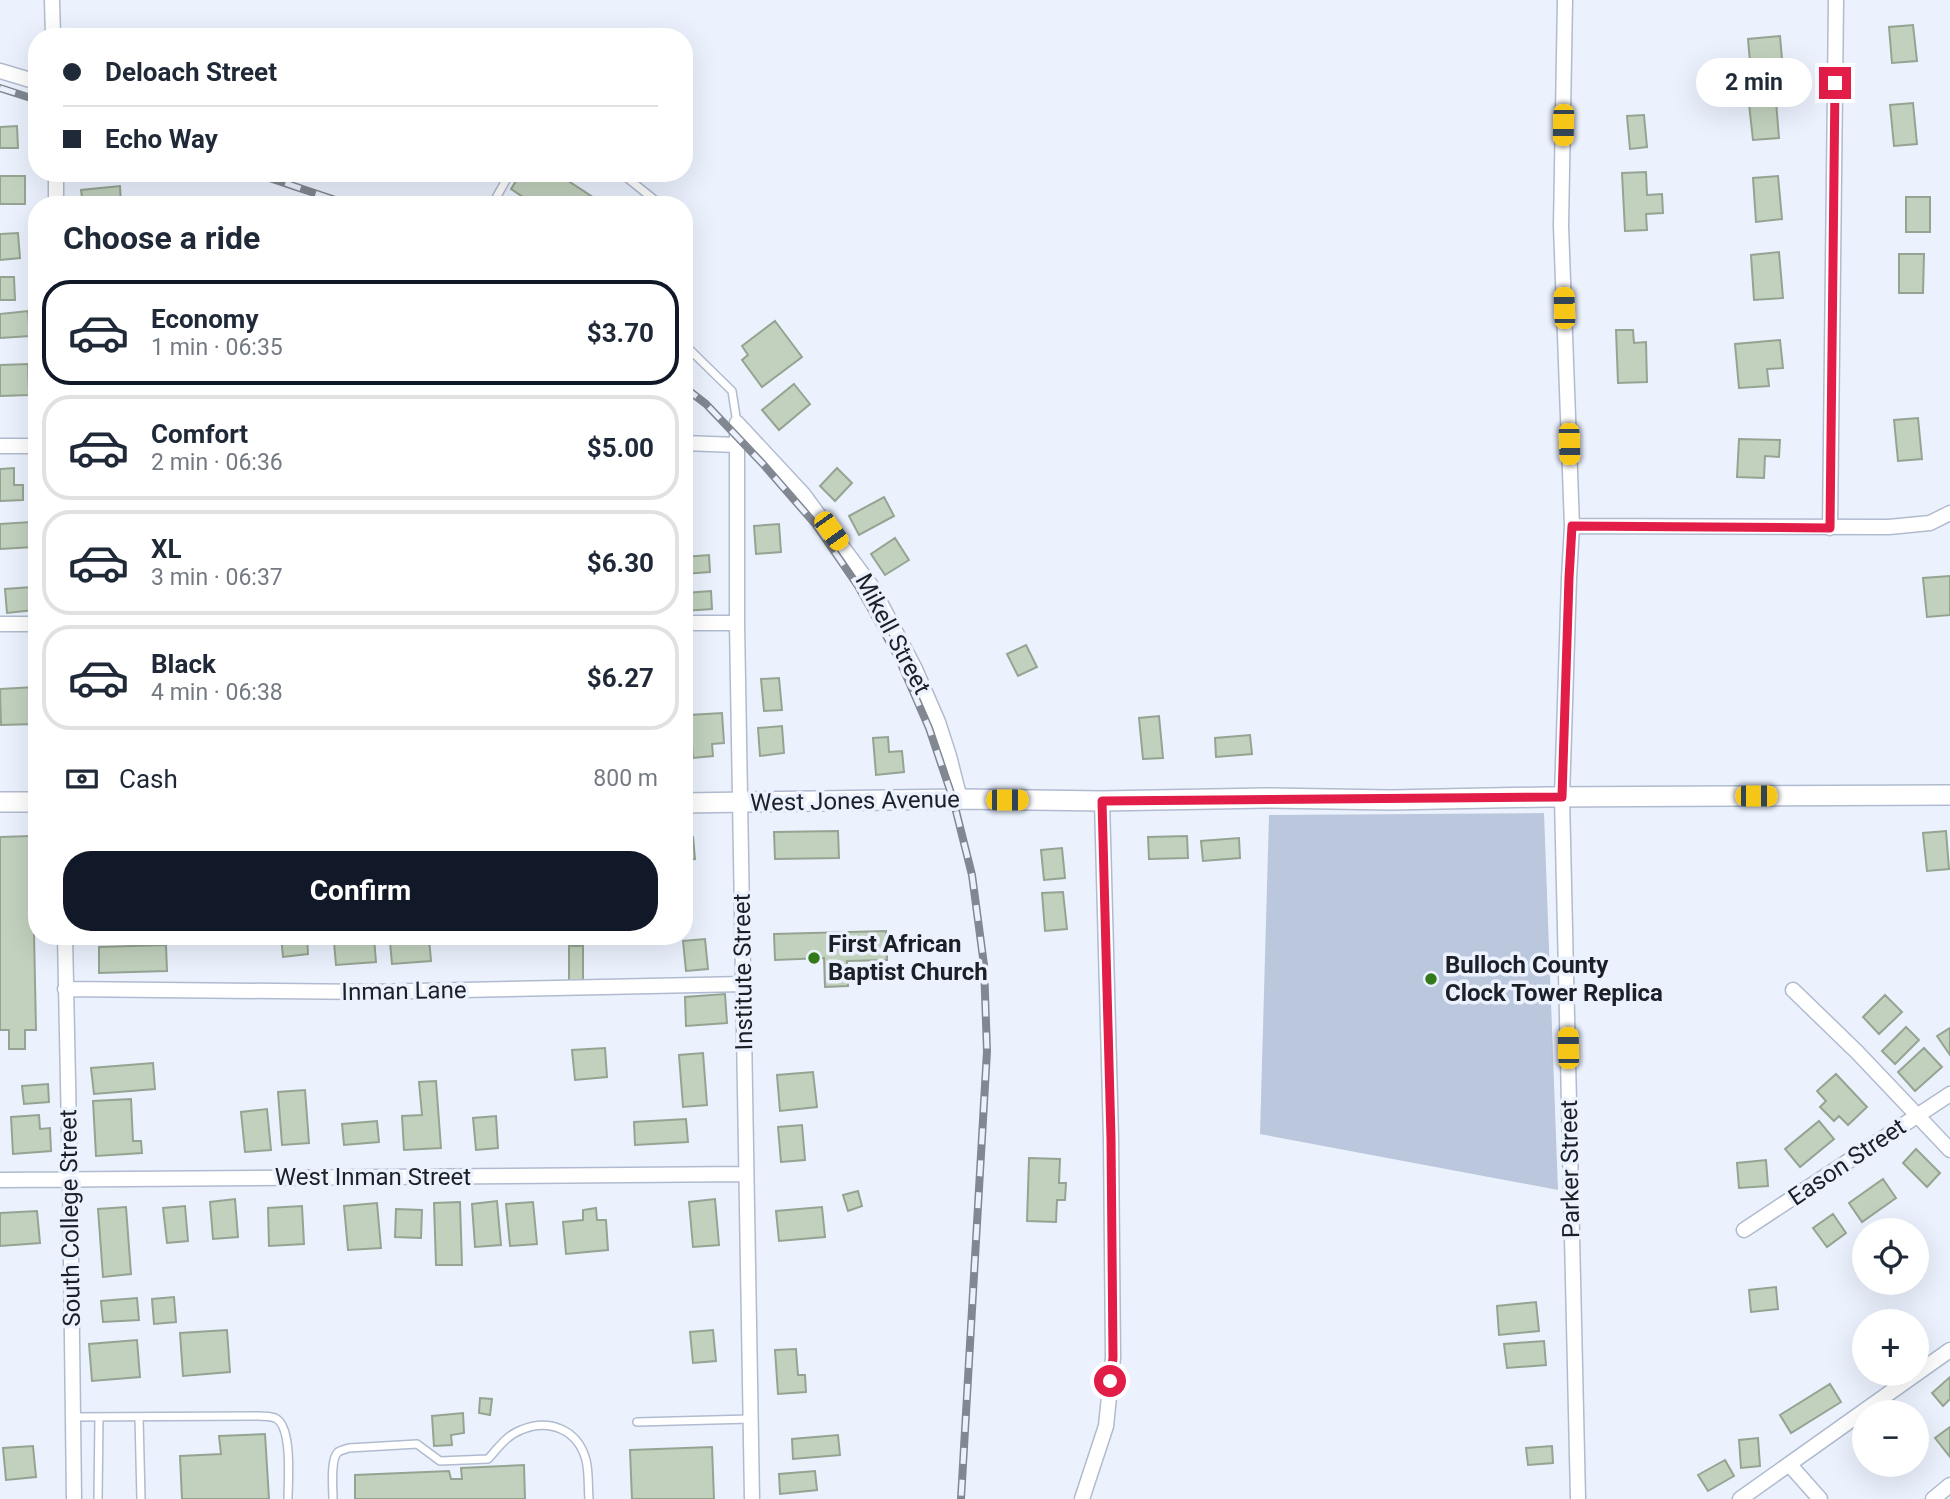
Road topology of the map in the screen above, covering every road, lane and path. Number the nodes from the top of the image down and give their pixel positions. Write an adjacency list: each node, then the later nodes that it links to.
1 (52, 0): 4 (street)
2 (1565, 0): 16 (street, Parker Street)
3 (1836, 0): 17 (street)
4 (53, 28)
5 (0, 71): 6 (street)
6 (28, 79)
7 (632, 182): 8 (lane)
8 (650, 196)
9 (693, 353): 10 (lane)
10 (737, 423): 12 (street, Institute Street); 24 (street, Mikell Street)
11 (693, 443): 12 (street)
12 (737, 444): 19 (street, Institute Street)
13 (0, 446): 14 (street)
14 (28, 446)
15 (1950, 513): 17 (street)
16 (1572, 526): 17 (street); 23 (street, Parker Street)
17 (1830, 528)
18 (693, 623): 19 (street)
19 (737, 623): 29 (street, Institute Street)
20 (0, 624): 21 (street)
21 (28, 624)
22 (1950, 795): 23 (street, West Jones Avenue)
23 (1562, 797): 25 (street, West Jones Avenue); 57 (street, Parker Street)
24 (960, 799): 25 (street, West Jones Avenue); 29 (street, West Jones Avenue)
25 (1102, 801): 56 (street)
26 (0, 802): 27 (street)
27 (28, 802)
28 (693, 803): 29 (street, West Jones Avenue)
29 (741, 803): 31 (street, Institute Street)
30 (65, 945): 32 (street, South College Street)
31 (744, 984): 32 (street, Inman Lane); 37 (street, Institute Street)
32 (65, 989): 38 (street, South College Street)
33 (1793, 990): 35 (street)
34 (1950, 1094): 35 (street, Eason Street)
35 (1918, 1116): 36 (street); 40 (street, Eason Street)
36 (1950, 1150)
37 (746, 1174): 38 (street, West Inman Street); 45 (street, Institute Street)
38 (70, 1179): 39 (street, West Inman Street); 42 (street, South College Street)
39 (0, 1180)
40 (1744, 1230)
41 (1950, 1350): 47 (street)
42 (73, 1417): 43 (lane); 49 (street, South College Street)
43 (99, 1417): 44 (lane); 50 (lane)
44 (139, 1418): 51 (lane); 52 (lane)
45 (750, 1419): 46 (lane); 55 (street, Institute Street)
46 (637, 1422)
47 (1789, 1464): 58 (street); 59 (street)
48 (1950, 1485): 60 (street)
49 (74, 1499)
50 (98, 1499)
51 (141, 1499)
52 (288, 1499)
53 (333, 1499): 54 (lane)
54 (589, 1499)
55 (752, 1499)
56 (1082, 1499)
57 (1578, 1499)
58 (1740, 1499)
59 (1820, 1499)
60 (1933, 1499)

